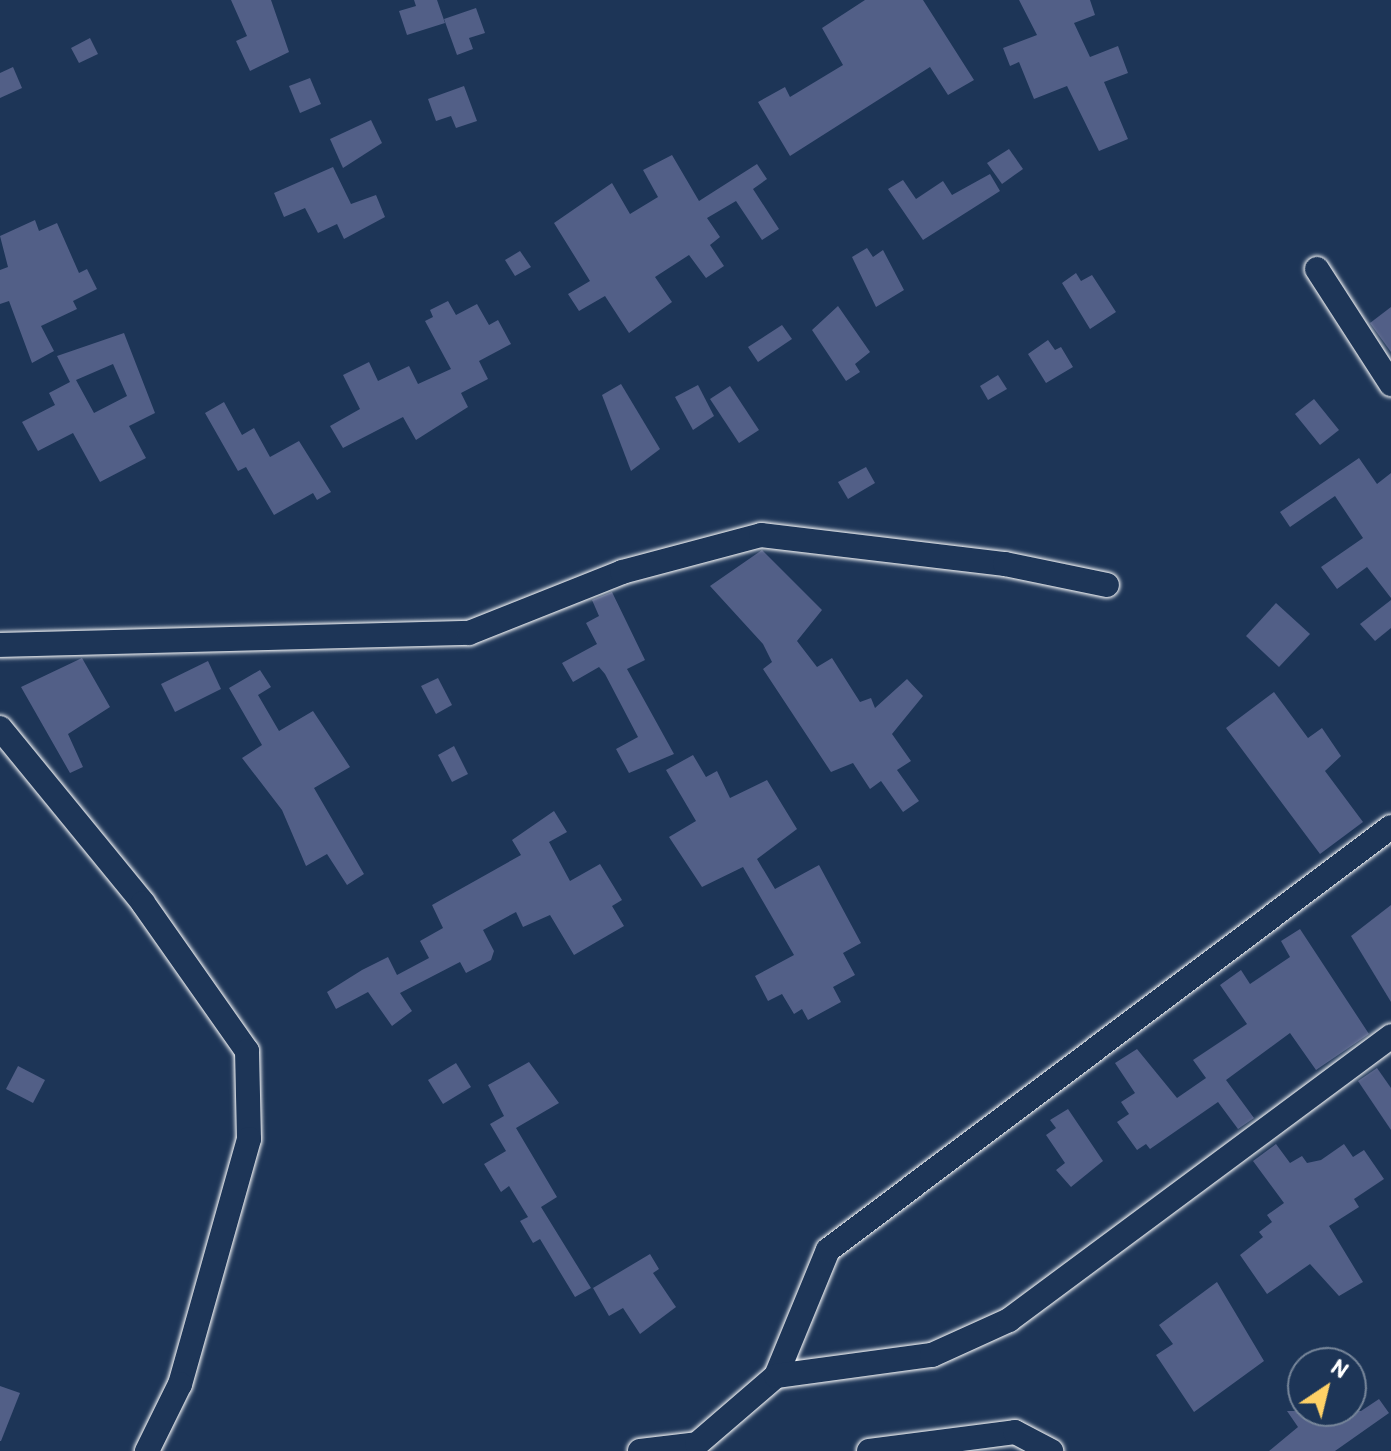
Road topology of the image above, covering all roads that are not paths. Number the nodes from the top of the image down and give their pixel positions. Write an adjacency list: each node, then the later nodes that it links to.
1 (1317, 269): 2 (street)
2 (1391, 384)
3 (1107, 585): 4 (street)
4 (0, 645)
5 (0, 728): 10 (street)
6 (1391, 827): 8 (street)
7 (1391, 1036): 8 (street)
8 (776, 1376): 9 (street)
9 (697, 1444): 11 (street); 12 (street)
10 (147, 1451)
11 (640, 1451)
12 (720, 1451)
13 (869, 1451): 14 (street)
14 (1051, 1451)

